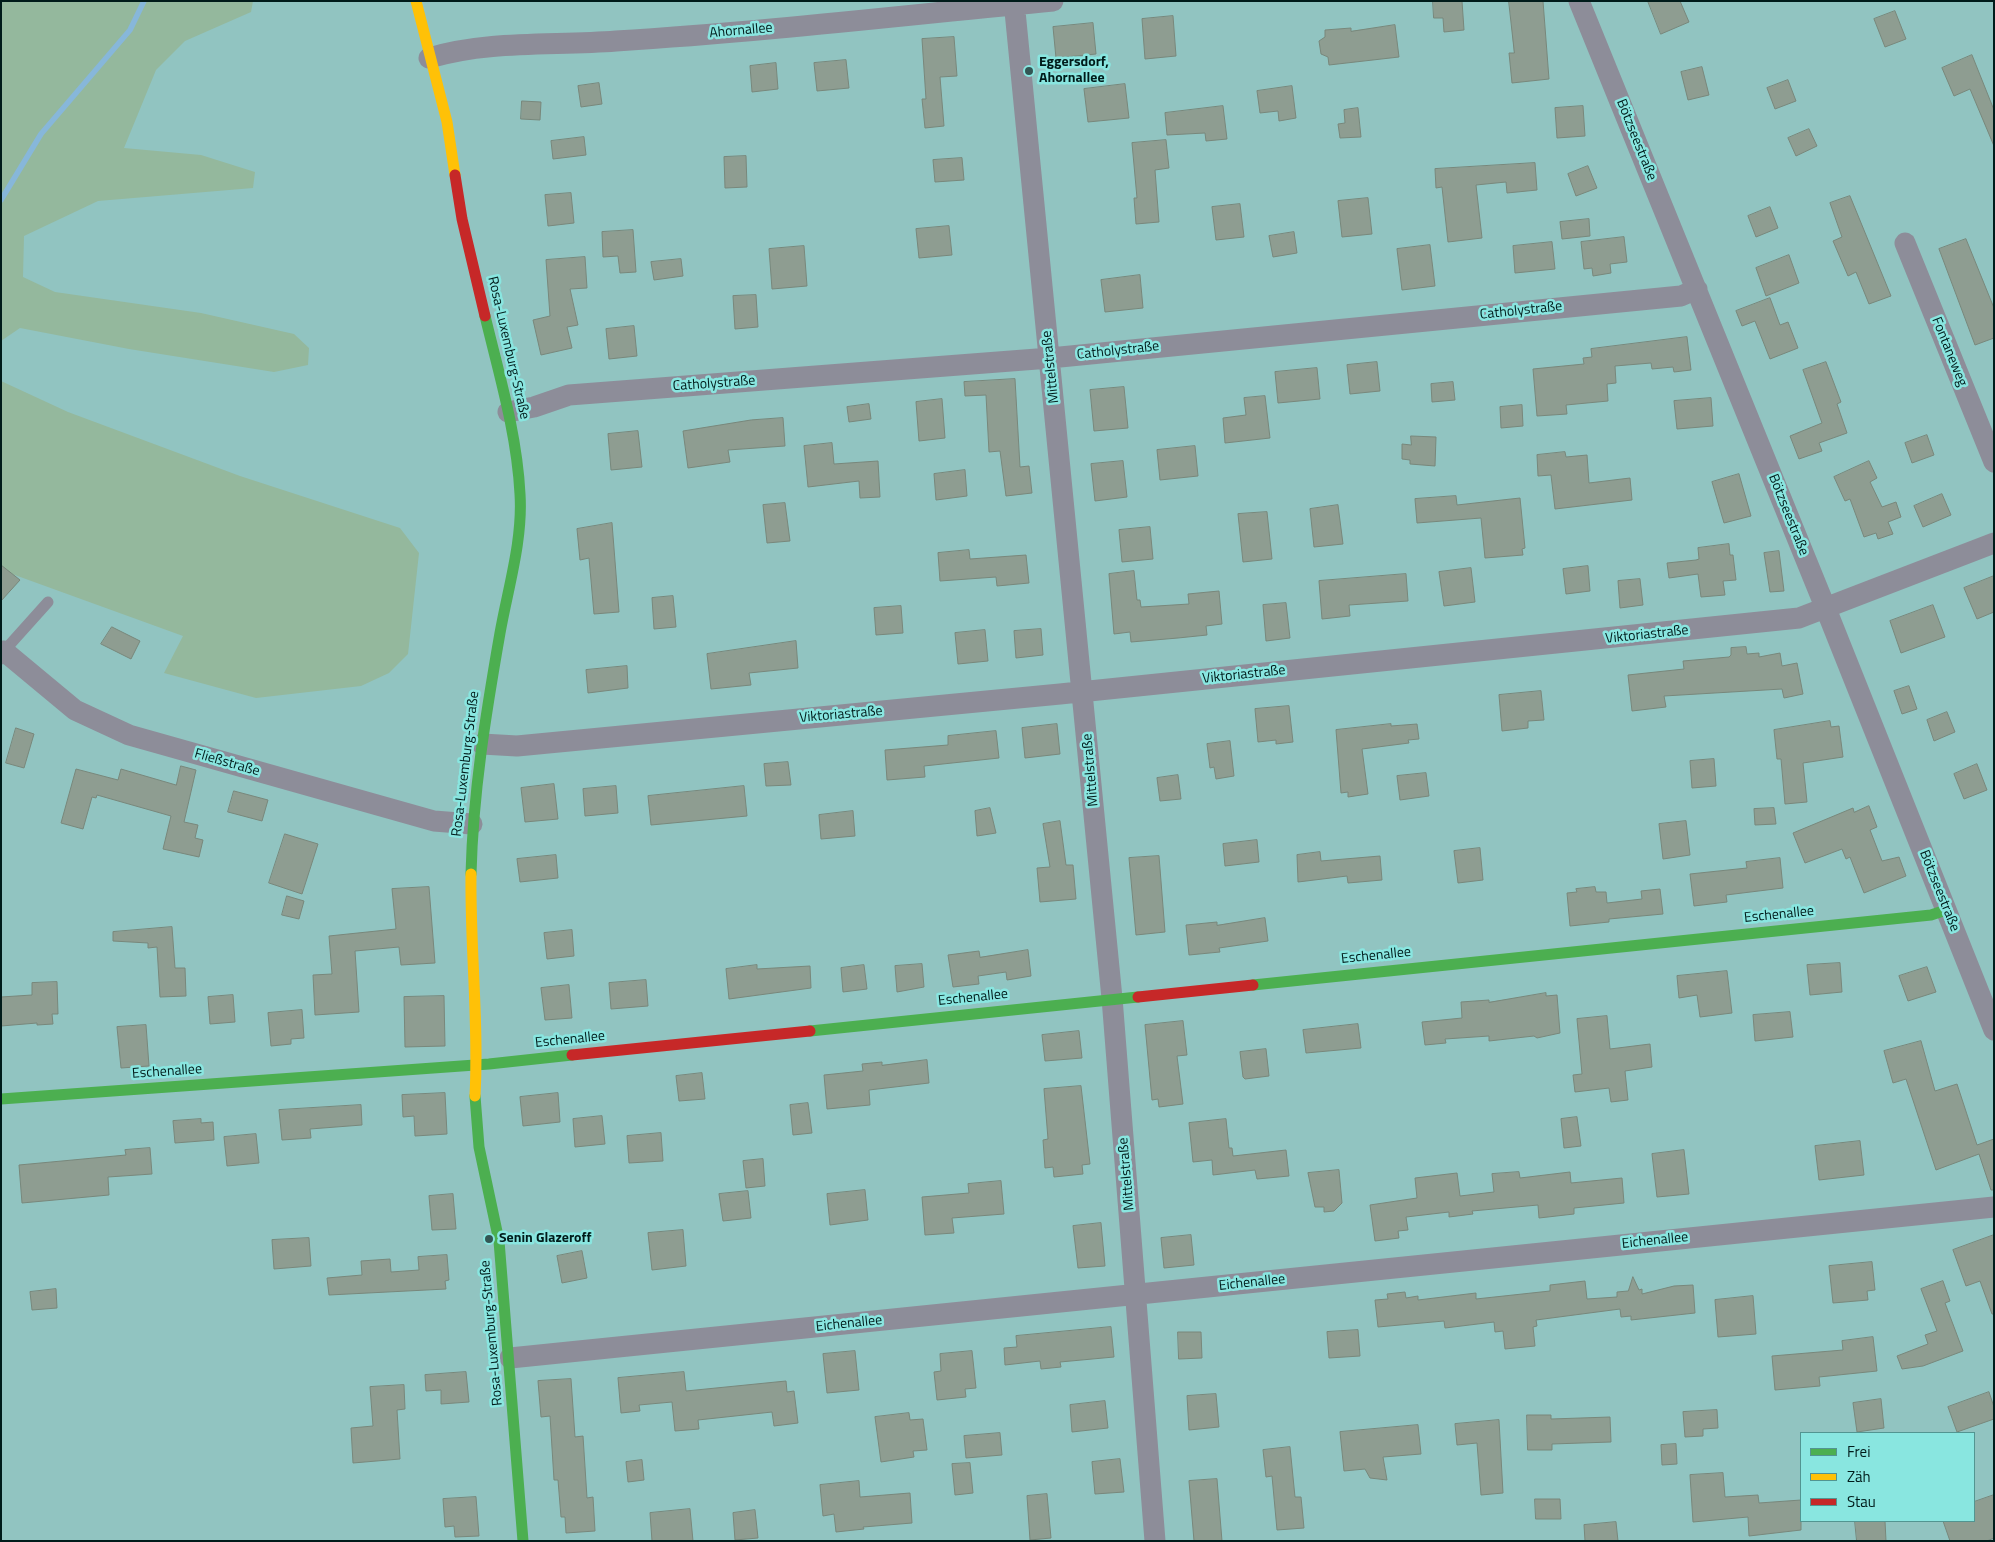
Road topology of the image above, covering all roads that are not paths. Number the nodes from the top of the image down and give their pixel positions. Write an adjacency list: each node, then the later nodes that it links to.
1 (416, 1): 5 (street, Rosa-Luxemburg-Straße)
2 (1053, 1): 4 (street, Ahornallee)
3 (1579, 1): 7 (street, Bötzseestraße)
4 (1014, 3): 5 (street, Ahornallee); 8 (street, Mittelstraße)
5 (429, 58): 9 (street, Rosa-Luxemburg-Straße)
6 (1905, 242): 10 (street, Fontaneweg)
7 (1697, 289): 8 (street, Catholystraße); 13 (street, Bötzseestraße)
8 (1050, 358): 9 (street, Catholystraße); 15 (street, Mittelstraße)
9 (508, 412): 16 (street, Rosa-Luxemburg-Straße)
10 (1994, 462)
11 (1994, 543): 13 (street, Viktoriastraße)
12 (48, 602): 14 (lane, Fließstraße)
13 (1826, 609): 15 (street, Viktoriastraße); 18 (street, Bötzseestraße)
14 (3, 653): 17 (street, Fließstraße)
15 (1083, 691): 16 (street, Viktoriastraße); 19 (street, Mittelstraße)
16 (482, 744): 17 (street, Rosa-Luxemburg-Straße)
17 (472, 824): 21 (street, Rosa-Luxemburg-Straße)
18 (1946, 910): 19 (street, Eschenallee); 20 (street, Bötzseestraße)
19 (1112, 998): 21 (street, Eschenallee); 24 (street, Mittelstraße)
20 (1994, 1030)
21 (477, 1065): 22 (street, Eschenallee); 25 (street, Rosa-Luxemburg-Straße)
22 (1, 1099)
23 (1994, 1206): 24 (street, Eichenallee)
24 (1137, 1295): 25 (street, Eichenallee); 27 (street, Mittelstraße)
25 (510, 1358): 26 (street, Rosa-Luxemburg-Straße)
26 (523, 1541)
27 (1155, 1541)

